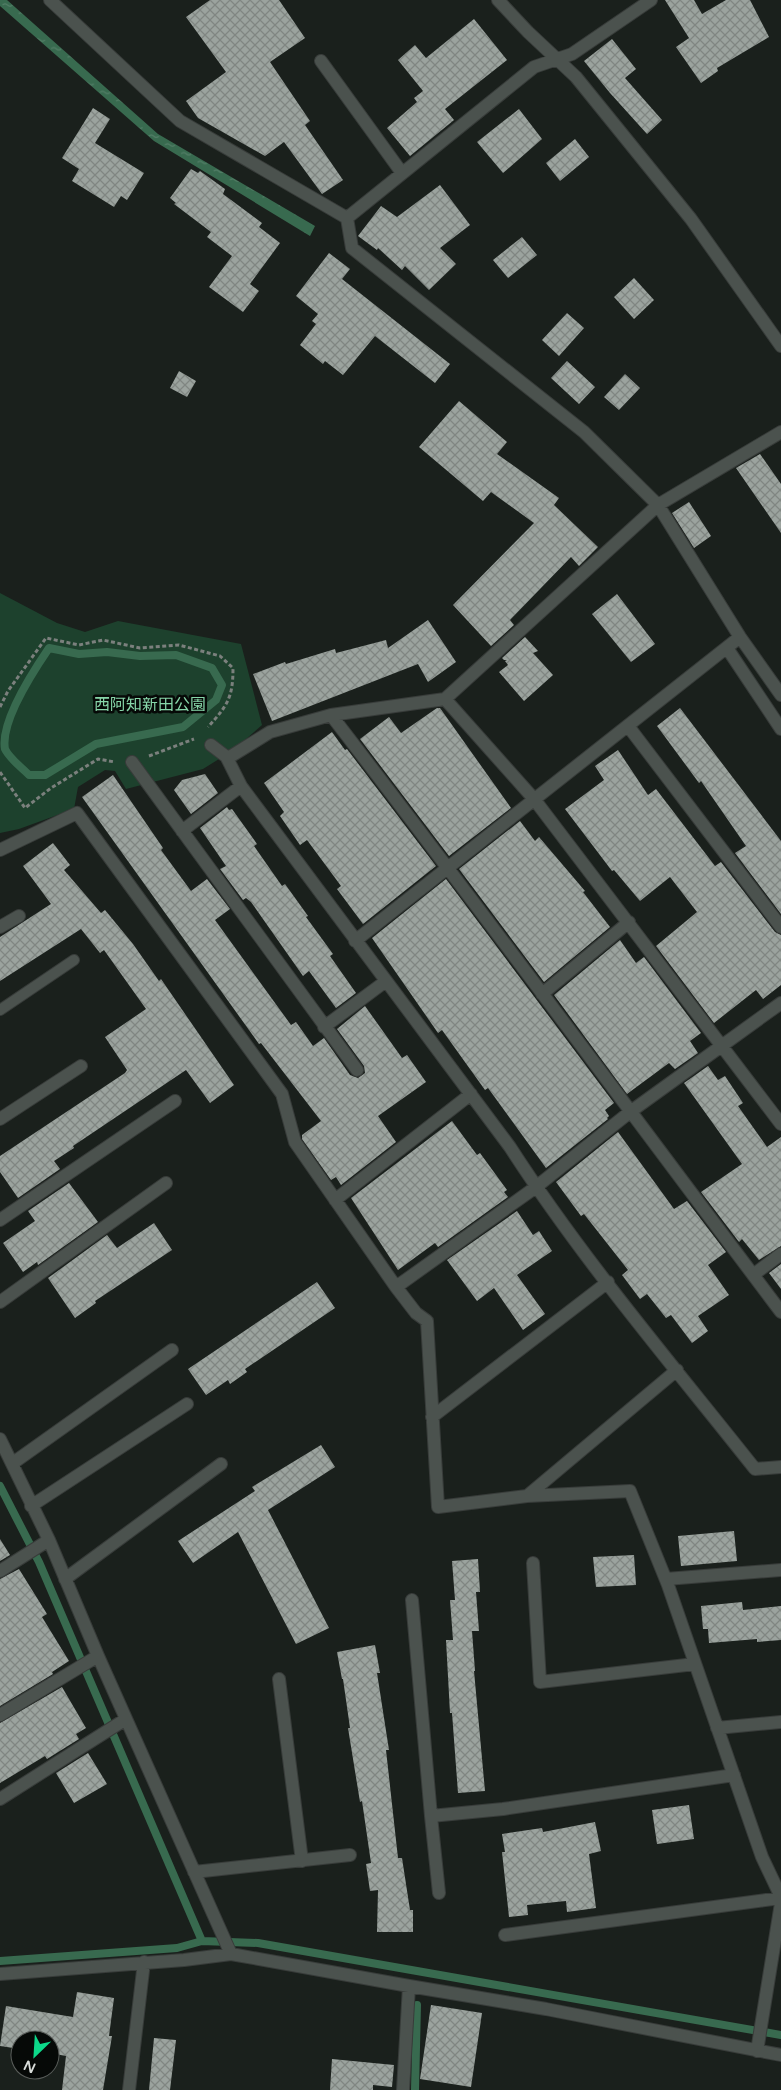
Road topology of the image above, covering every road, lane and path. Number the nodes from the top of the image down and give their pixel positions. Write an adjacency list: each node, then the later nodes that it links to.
1 (50, 0): 7 (street)
2 (498, 0): 4 (street)
3 (651, 0): 4 (street)
4 (556, 59): 6 (street); 8 (street)
5 (321, 61): 6 (street)
6 (402, 173): 7 (street)
7 (347, 218): 10 (street)
8 (781, 346)
9 (781, 432): 10 (street)
10 (658, 505): 11 (street); 14 (street)
11 (740, 637): 12 (street); 13 (street)
12 (727, 648): 17 (street); 18 (street)
13 (781, 695)
14 (444, 699): 16 (street); 26 (street)
15 (0, 707): 19 (path)
16 (331, 715): 22 (street); 29 (street)
17 (628, 726): 26 (street); 33 (street)
18 (781, 729)
19 (206, 730)
20 (199, 737): 23 (path)
21 (211, 746): 22 (street)
22 (226, 756): 25 (street)
23 (132, 762): 24 (path); 27 (street)
24 (0, 772)
25 (241, 786): 27 (street); 34 (street)
26 (534, 799): 29 (street); 31 (street)
27 (182, 831): 40 (street)
28 (0, 850): 51 (street)
29 (448, 867): 34 (street); 37 (street)
30 (19, 916): 32 (street)
31 (629, 922): 37 (street); 41 (street)
32 (0, 927)
33 (781, 927)
34 (355, 940): 36 (street)
35 (74, 960): 39 (lane)
36 (386, 981): 40 (street); 44 (street)
37 (542, 994): 46 (street)
38 (781, 1003): 41 (street)
39 (0, 1010)
40 (324, 1026): 43 (street)
41 (724, 1046): 46 (street); 48 (street)
42 (81, 1066): 47 (street)
43 (356, 1070)
44 (471, 1094): 50 (street); 51 (street)
45 (175, 1101): 52 (street)
46 (630, 1112): 50 (street); 54 (street)
47 (0, 1119)
48 (781, 1124)
49 (166, 1183): 57 (street)
50 (536, 1188): 55 (street); 56 (street)
51 (335, 1200): 56 (street)
52 (0, 1220)
53 (781, 1254): 54 (street)
54 (753, 1275): 58 (street)
55 (608, 1282): 60 (street); 62 (street)
56 (396, 1287): 62 (street)
57 (0, 1302)
58 (781, 1312)
59 (172, 1350): 64 (street)
60 (677, 1370): 66 (street); 67 (street)
61 (188, 1404): 68 (street)
62 (432, 1417): 67 (street)
63 (0, 1439): 64 (street)
64 (13, 1463): 68 (street)
65 (221, 1464): 74 (street)
66 (781, 1467)
67 (526, 1496): 73 (street)
68 (31, 1506): 69 (street)
69 (48, 1541): 72 (street); 74 (street)
70 (533, 1563): 77 (street)
71 (781, 1570): 73 (street)
72 (0, 1571)
73 (666, 1579): 77 (street)
74 (65, 1580): 76 (street)
75 (412, 1600): 85 (street)
76 (97, 1657): 79 (street); 80 (street)
77 (695, 1664): 82 (street)
78 (279, 1679): 87 (street)
79 (0, 1715)
80 (125, 1719): 84 (street); 88 (street)
81 (781, 1722): 82 (street)
82 (717, 1728): 83 (street)
83 (734, 1775): 85 (street); 90 (street)
84 (0, 1799)
85 (431, 1816): 89 (street)
86 (350, 1855): 87 (street)
87 (302, 1861): 88 (street)
88 (194, 1872): 93 (street)
89 (439, 1893)
90 (781, 1897): 92 (street)
91 (781, 1903): 97 (street)
92 (505, 1935)
93 (231, 1953): 94 (street); 96 (street)
94 (144, 1962): 95 (street); 99 (street)
95 (0, 1974)
96 (409, 1986): 97 (street); 100 (street)
97 (758, 2044): 98 (street)
98 (781, 2055)
99 (129, 2090)
100 (403, 2090)

